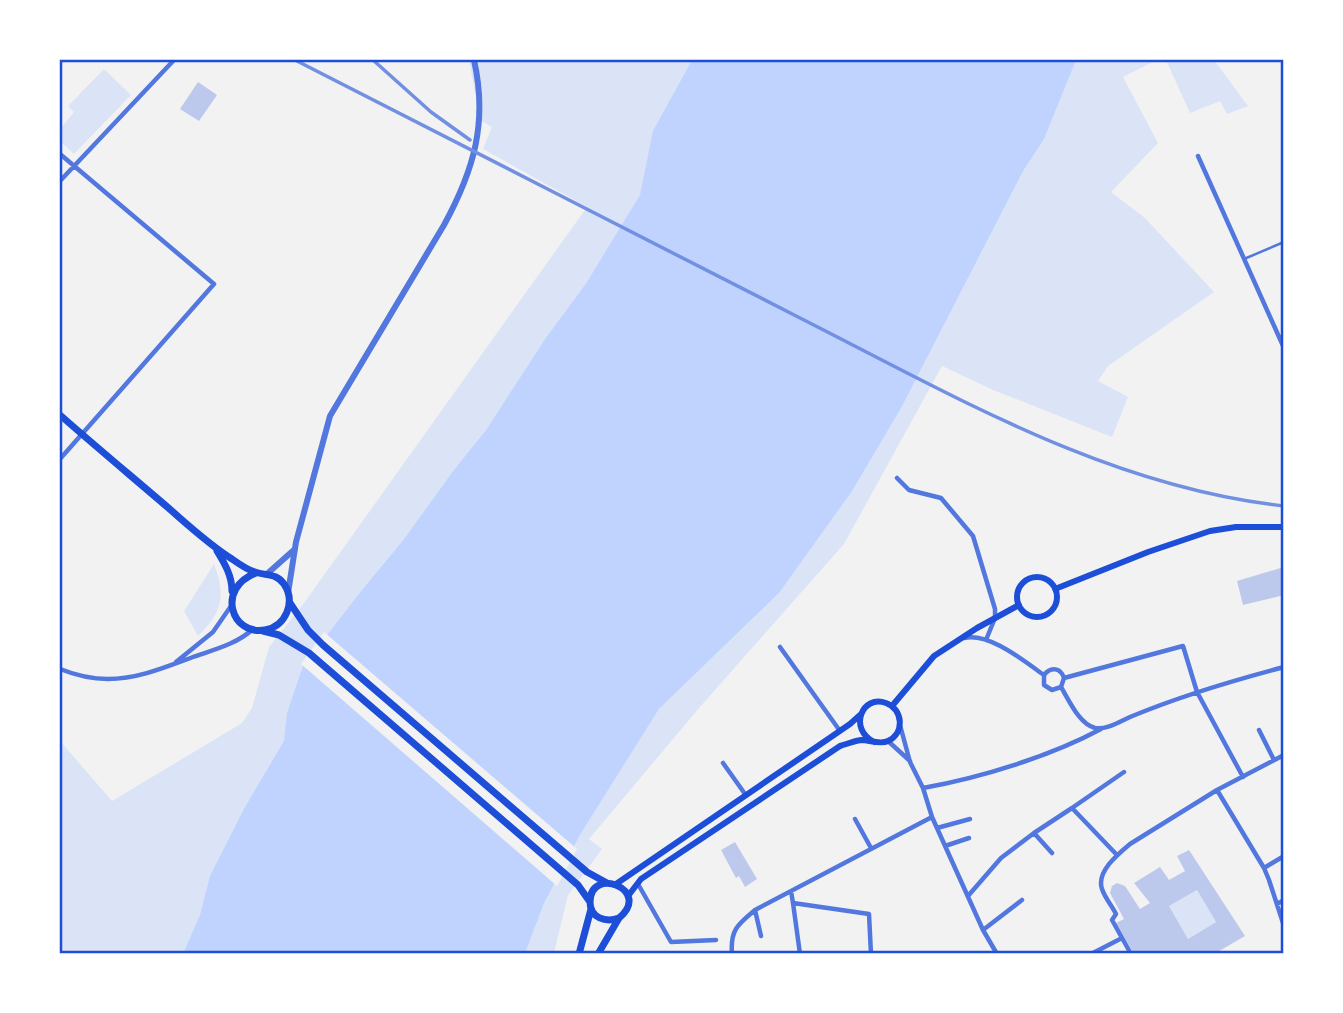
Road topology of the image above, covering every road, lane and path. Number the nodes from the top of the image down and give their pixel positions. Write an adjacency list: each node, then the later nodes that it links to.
1 (174, 60): 5 (street)
2 (474, 60): 16 (street)
3 (60, 154): 5 (street)
4 (1198, 156): 8 (street)
5 (73, 166): 6 (street); 11 (street)
6 (60, 181)
7 (1283, 242): 8 (lane)
8 (1244, 259): 9 (street)
9 (1283, 348)
10 (60, 415): 11 (main road)
11 (81, 434): 12 (street); 15 (main road)
12 (60, 459)
13 (897, 478): 25 (street)
14 (1283, 527): 19 (main road)
15 (215, 547): 17 (main road); 21 (main road)
16 (295, 548): 18 (street); 20 (street)
17 (256, 573): 18 (main road); 21 (main road)
18 (268, 573): 20 (main road)
19 (1055, 589): 23 (main road); 23 (main road)
20 (288, 593): 22 (main road)
21 (232, 595): 24 (main road)
22 (290, 603): 27 (main road); 68 (main road)
23 (1019, 605): 25 (main road)
24 (232, 606): 26 (main road); 31 (street)
25 (995, 618): 28 (main road); 29 (street)
26 (253, 629): 27 (main road); 31 (street)
27 (263, 631): 77 (main road)
28 (958, 640): 29 (street); 38 (main road)
29 (986, 640): 34 (street)
30 (780, 647): 43 (street)
31 (174, 664): 33 (street)
32 (1283, 667): 37 (street)
33 (60, 669)
34 (1044, 675): 35 (street); 36 (street)
35 (1065, 678): 36 (street); 37 (street)
36 (1061, 687): 41 (street)
37 (1197, 692): 41 (street); 51 (street)
38 (892, 705): 39 (main road); 40 (main road)
39 (861, 713): 43 (main road); 45 (main road)
40 (900, 724): 44 (main road); 48 (street)
41 (1103, 728): 52 (street)
42 (1259, 730): 47 (street)
43 (840, 731): 54 (main road)
44 (888, 741): 45 (main road); 48 (street)
45 (874, 742): 69 (main road)
46 (1283, 755): 47 (street)
47 (1274, 760): 51 (street)
48 (910, 762): 52 (street)
49 (723, 763): 54 (street)
50 (1124, 772): 55 (street)
51 (1243, 777): 53 (street)
52 (923, 788): 56 (street)
53 (1217, 790): 65 (street); 67 (street)
54 (745, 794): 68 (main road)
55 (1072, 808): 60 (street); 65 (street)
56 (932, 817): 59 (street); 63 (street)
57 (970, 818): 59 (street)
58 (855, 819): 63 (street)
59 (937, 828): 62 (street)
60 (1034, 833): 64 (street); 72 (street)
61 (969, 838): 62 (street)
62 (945, 846): 72 (street)
63 (871, 848): 70 (street)
64 (1052, 853)
65 (1117, 855): 83 (street)
66 (1283, 856): 67 (street)
67 (1264, 869): 76 (street)
68 (612, 883): 71 (main road); 77 (main road)
69 (637, 883): 71 (main road); 84 (street)
70 (791, 891): 75 (street); 78 (street)
71 (628, 896): 79 (main road)
72 (968, 896): 81 (street)
73 (1022, 900): 81 (street)
74 (1283, 901): 76 (street)
75 (793, 903): 88 (street); 89 (street)
76 (1277, 904): 80 (street)
77 (591, 905): 79 (main road); 85 (main road)
78 (755, 910): 82 (street); 87 (street)
79 (619, 918): 86 (main road)
80 (1283, 926)
81 (983, 930): 90 (street)
82 (761, 936)
83 (1122, 938): 91 (street); 92 (street)
84 (716, 940)
85 (579, 954)
86 (598, 954)
87 (732, 954)
88 (800, 954)
89 (871, 954)
90 (997, 954)
91 (1091, 954)
92 (1131, 954)

